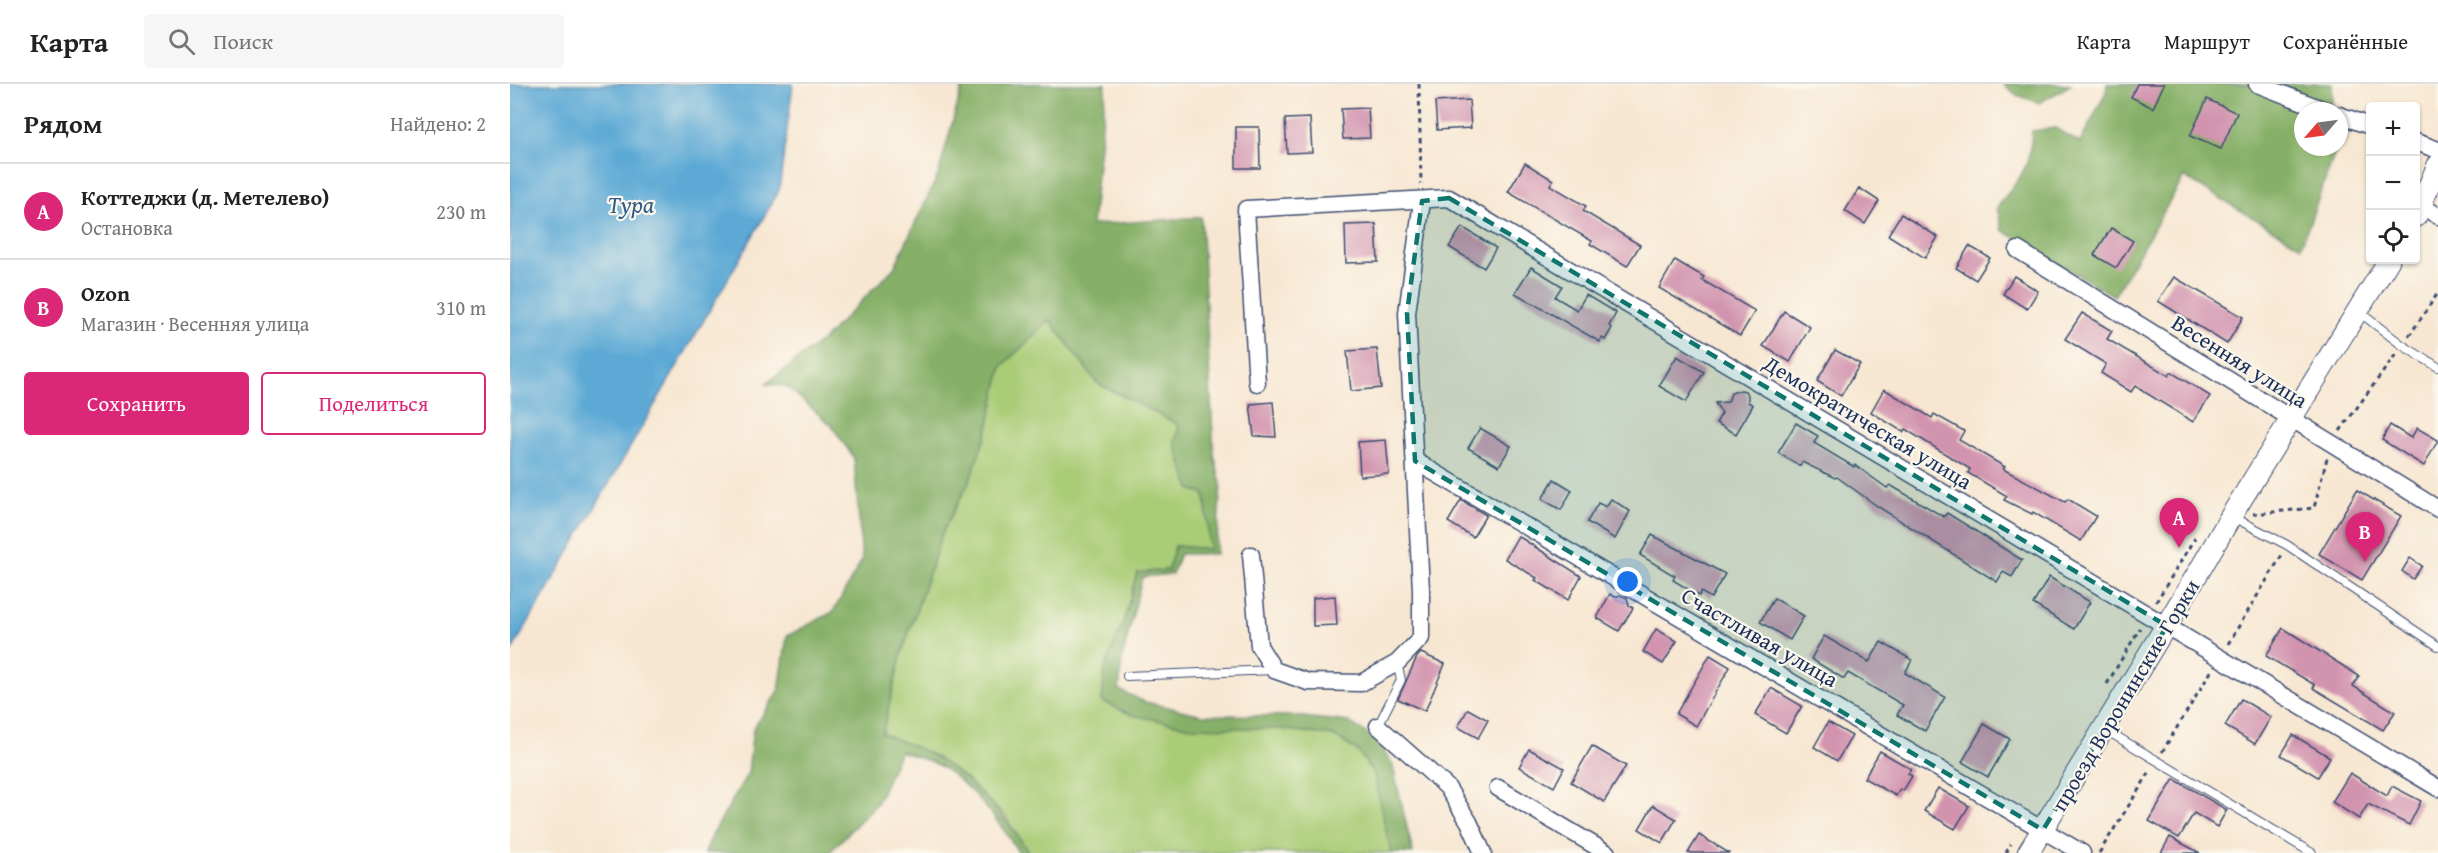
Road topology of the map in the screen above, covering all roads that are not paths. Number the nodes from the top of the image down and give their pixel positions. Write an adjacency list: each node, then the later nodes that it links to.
1 (2258, 84): 2 (street)
2 (2304, 102)
3 (2348, 118): 4 (street)
4 (2366, 125)
5 (2420, 144): 6 (street)
6 (2438, 150)
7 (2438, 165): 9 (street)
8 (1422, 201): 14 (street, Демократическая улица); 16 (street); 20 (street, Демократическая улица)
9 (2425, 212)
10 (2018, 250): 15 (street, Весенняя улица)
11 (2387, 264): 12 (street, проезд Воронинские Горки)
12 (2358, 310): 13 (lane); 15 (street, проезд Воронинские Горки)
13 (2438, 368)
14 (1257, 383)
15 (2292, 420): 17 (street, Весенняя улица); 18 (street, проезд Воронинские Горки)
16 (1415, 461): 22 (street); 29 (street, Счастливая улица)
17 (2438, 509)
18 (2231, 516): 20 (street, проезд Воронинские Горки); 21 (lane)
19 (1251, 555): 23 (street)
20 (2167, 626): 26 (street, проезд Воронинские Горки); 28 (street, Демократическая улица)
21 (2438, 646)
22 (1397, 663): 23 (street); 25 (lane)
23 (1274, 670): 24 (lane)
24 (1127, 676)
25 (1378, 726): 30 (street)
26 (2104, 729): 29 (street, проезд Воронинские Горки); 34 (lane)
27 (1498, 788): 31 (street)
28 (2438, 788)
29 (2043, 830): 32 (street, проезд Воронинские Горки); 33 (street, Счастливая улица)
30 (1483, 853)
31 (1607, 853)
32 (2028, 853)
33 (2082, 853)
34 (2312, 853)

